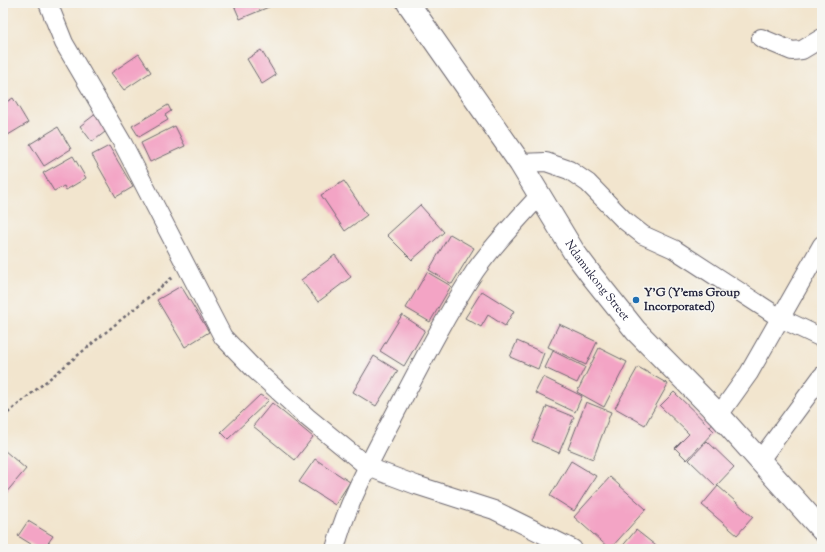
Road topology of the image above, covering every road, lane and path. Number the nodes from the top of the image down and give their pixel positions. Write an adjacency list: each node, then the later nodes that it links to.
1 (48, 3): 8 (street)
2 (408, 3): 5 (main road, Ndamukong Street)
3 (761, 38): 4 (street)
4 (822, 38)
5 (520, 164): 6 (main road, Ndamukong Street); 9 (street)
6 (540, 195): 12 (main road, Ndamukong Street); 15 (street)
7 (822, 246): 9 (street)
8 (186, 266): 13 (path); 15 (street)
9 (780, 318): 10 (street); 12 (street)
10 (822, 338)
11 (822, 376): 14 (street)
12 (720, 415): 14 (main road, Ndamukong Street)
13 (3, 418)
14 (760, 460): 16 (main road, Ndamukong Street)
15 (368, 467): 17 (street); 18 (street)
16 (822, 530)
17 (335, 549)
18 (574, 549)

